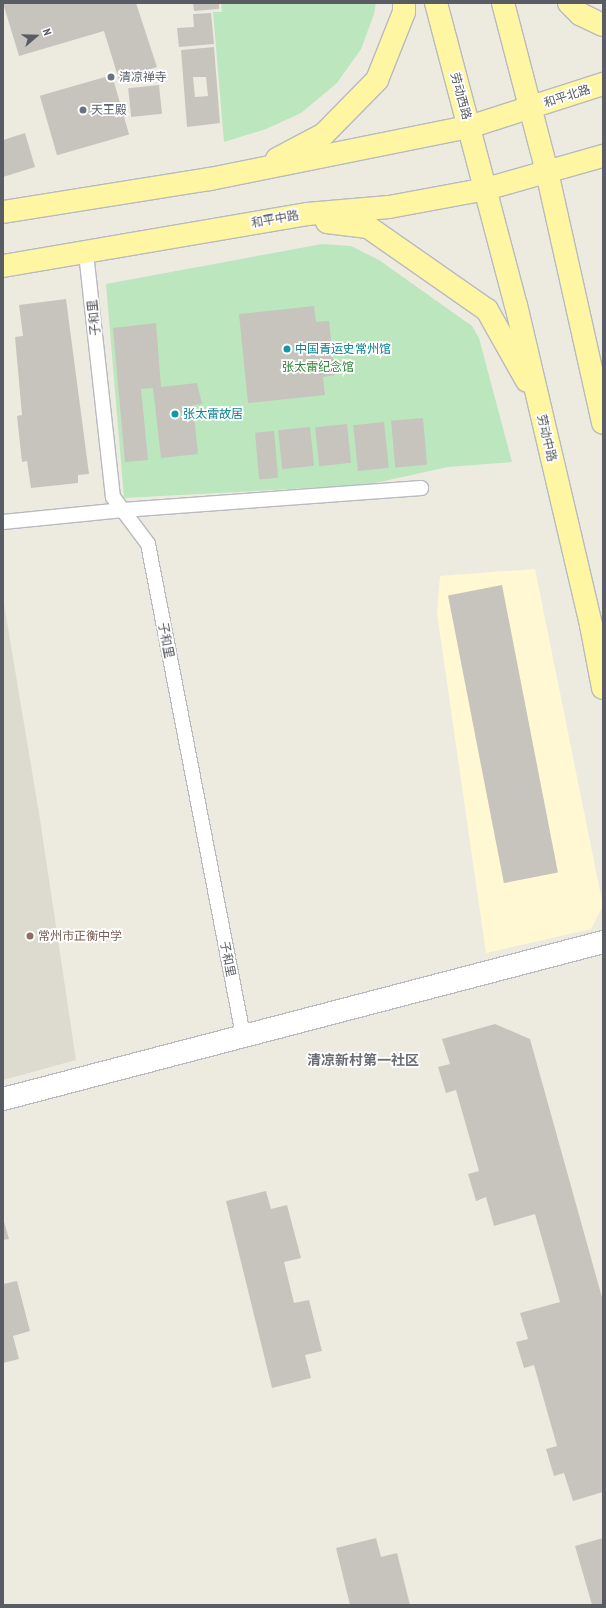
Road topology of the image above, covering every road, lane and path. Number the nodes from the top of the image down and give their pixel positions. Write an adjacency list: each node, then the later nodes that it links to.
1 (404, 3): 10 (main road)
2 (436, 3): 8 (main road, 劳动西路)
3 (503, 3): 7 (main road)
4 (569, 3): 5 (main road)
5 (603, 25)
6 (603, 84): 7 (main road, 和平北路)
7 (530, 108): 8 (main road); 11 (main road)
8 (469, 128): 10 (main road); 12 (main road, 劳动西路)
9 (603, 156): 11 (main road)
10 (256, 170): 13 (main road)
11 (547, 172): 12 (main road, 和平中路); 18 (main road)
12 (486, 189): 14 (main road, 和平中路); 19 (main road, 劳动中路)
13 (3, 212)
14 (286, 218): 15 (main road, 和平中路); 19 (main road)
15 (86, 253): 16 (main road, 和平中路); 22 (lane, 子和里)
16 (3, 266)
17 (603, 362): 18 (main road)
18 (597, 398): 20 (main road)
19 (539, 403): 24 (main road, 劳动中路)
20 (603, 424)
21 (421, 488): 22 (lane)
22 (123, 510): 23 (lane); 26 (lane, 子和里)
23 (3, 522)
24 (603, 688)
25 (603, 942): 26 (street)
26 (243, 1035): 27 (street)
27 (3, 1100)

